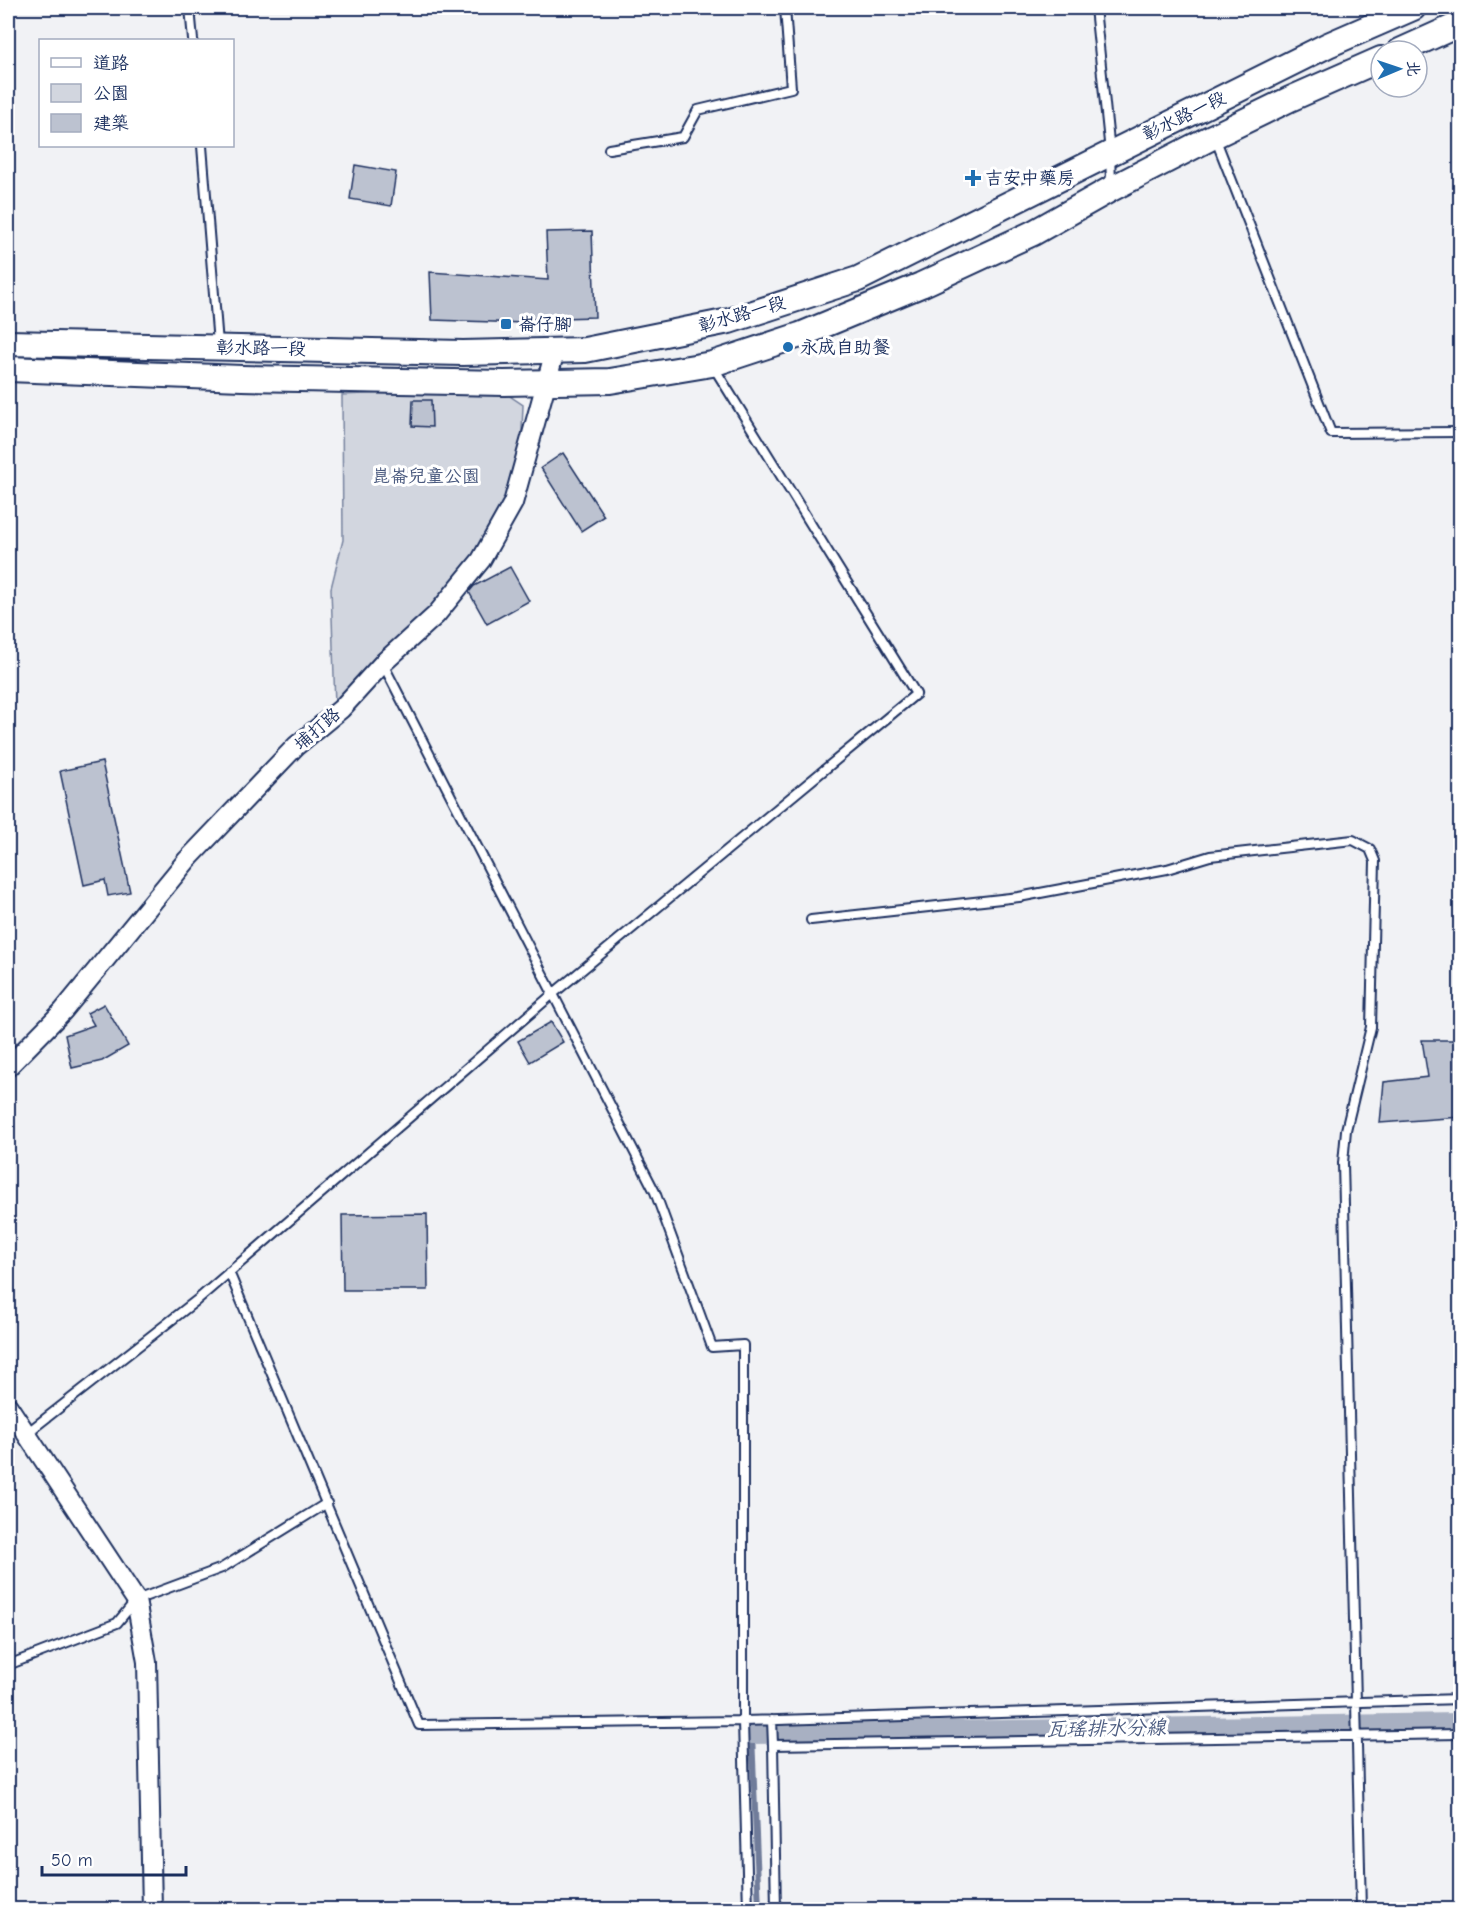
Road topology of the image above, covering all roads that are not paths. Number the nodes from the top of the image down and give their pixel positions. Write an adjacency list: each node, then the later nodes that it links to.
1 (190, 8): 6 (lane)
2 (785, 8): 11 (lane)
3 (1095, 8): 12 (lane)
4 (1413, 8): 12 (main road, 彰水路一段)
5 (1461, 24): 7 (main road)
6 (193, 39)
7 (1427, 39)
8 (1369, 64): 9 (main road, 彰水路一段)
9 (1214, 136): 13 (main road, 彰水路一段); 22 (lane)
10 (202, 147): 17 (lane)
11 (609, 149)
12 (1110, 152): 13 (lane); 14 (main road, 彰水路一段)
13 (1112, 189): 15 (main road, 彰水路一段)
14 (814, 293): 15 (main road); 18 (main road, 彰水路一段)
15 (825, 324): 19 (main road, 彰水路一段)
16 (8, 343): 17 (main road, 彰水路一段)
17 (218, 347): 18 (main road, 彰水路一段)
18 (555, 351): 21 (street, 埔打路)
19 (712, 364): 21 (main road, 彰水路一段); 25 (lane)
20 (8, 369): 21 (main road, 彰水路一段)
21 (548, 382): 23 (street, 埔打路)
22 (1461, 432)
23 (383, 663): 25 (lane); 26 (street, 埔打路)
24 (811, 920): 34 (lane)
25 (554, 993): 27 (lane); 36 (lane)
26 (8, 1067)
27 (229, 1272): 29 (lane); 30 (lane)
28 (8, 1406): 29 (street)
29 (26, 1434): 31 (street)
30 (327, 1503): 31 (lane); 36 (lane)
31 (136, 1600): 32 (lane); 40 (street)
32 (8, 1665)
33 (1461, 1699): 34 (lane)
34 (1355, 1702): 35 (lane); 38 (lane)
35 (772, 1720): 36 (lane); 39 (lane)
36 (743, 1721): 41 (lane)
37 (1461, 1734): 38 (lane)
38 (1357, 1735): 39 (lane); 43 (lane)
39 (772, 1745): 42 (lane)
40 (152, 1910)
41 (748, 1910)
42 (776, 1910)
43 (1361, 1910)

